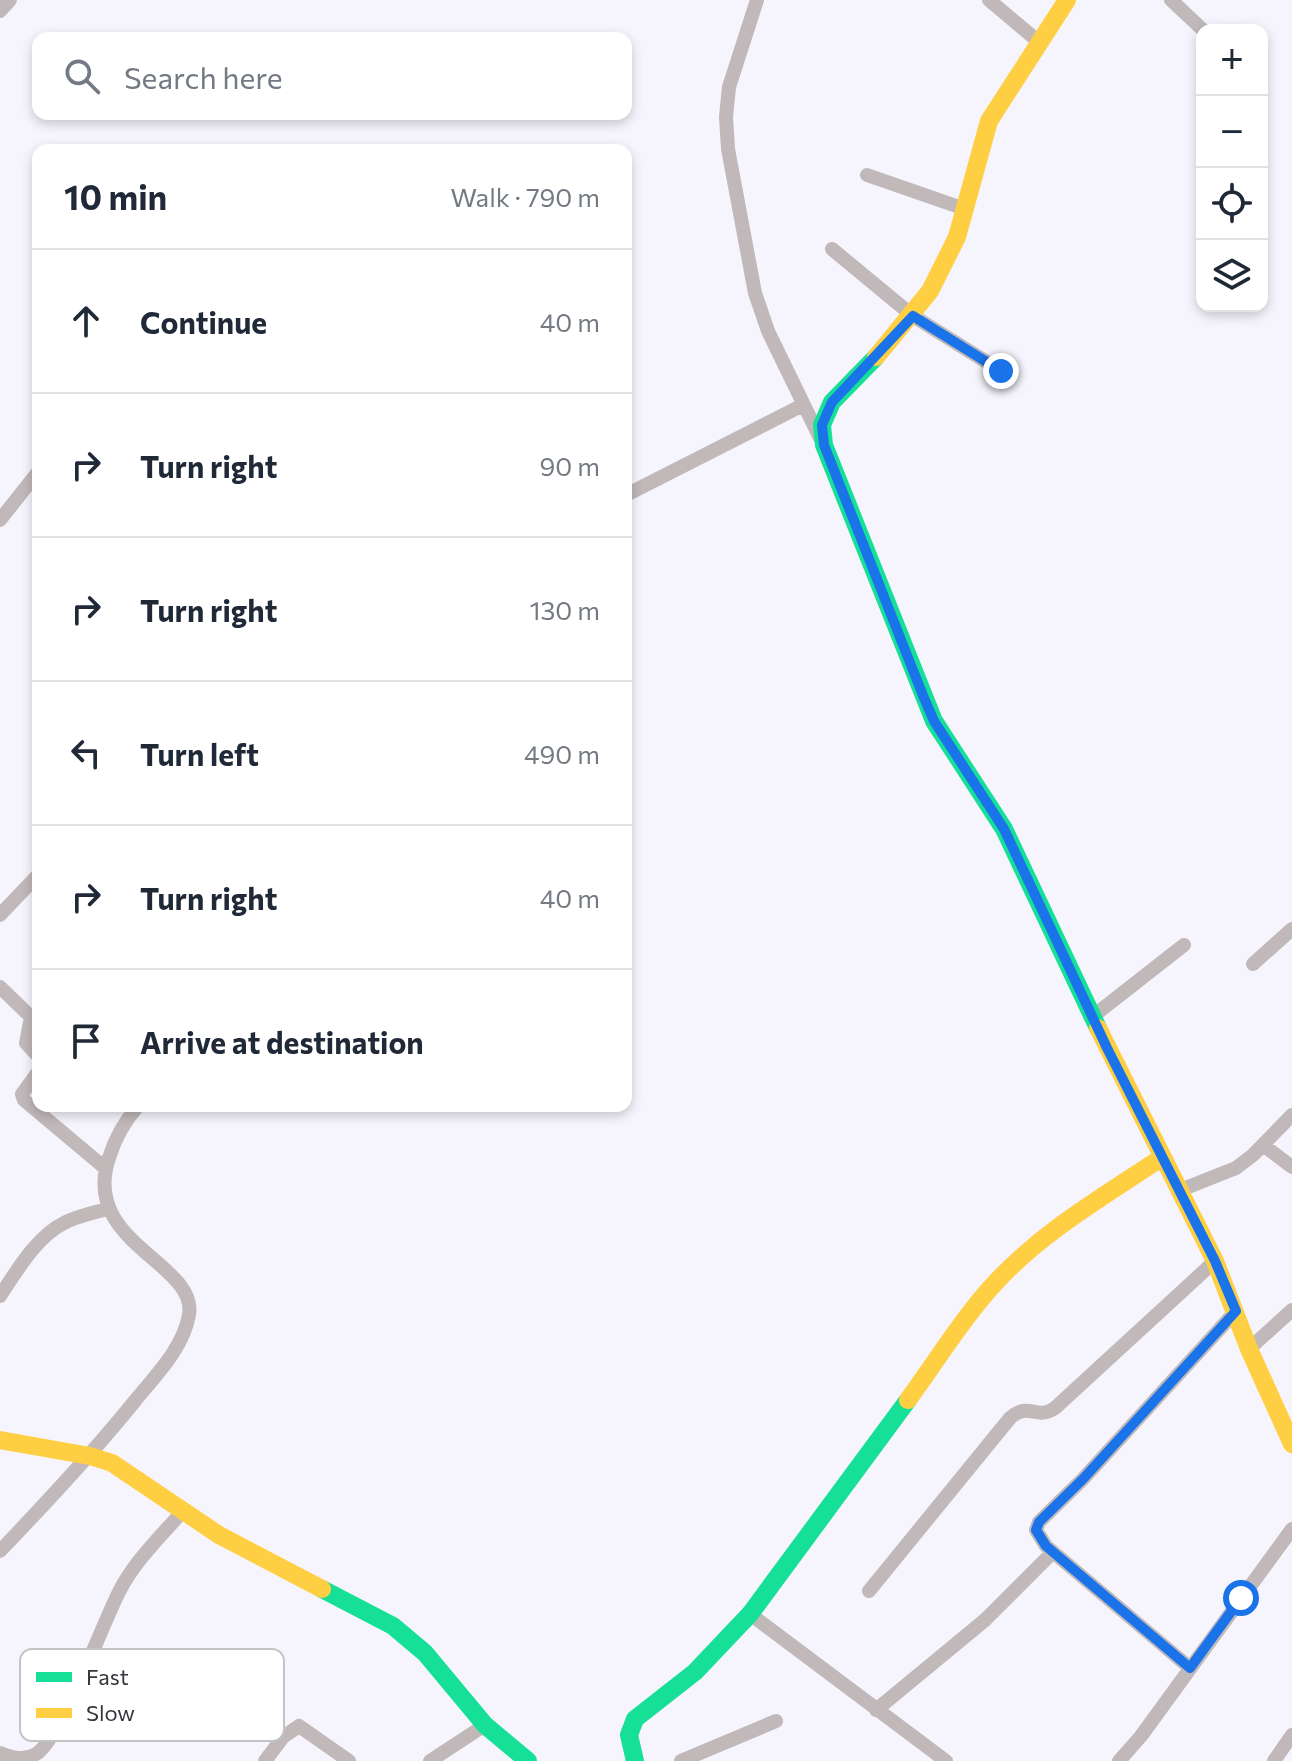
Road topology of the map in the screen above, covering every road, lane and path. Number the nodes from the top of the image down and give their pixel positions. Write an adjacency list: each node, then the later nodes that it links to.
1 (10, 0): 6 (street)
2 (757, 0): 14 (street)
3 (989, 0): 8 (street)
4 (1067, 0): 8 (street)
5 (1171, 0): 7 (street)
6 (0, 11)
7 (1197, 24)
8 (1039, 42): 10 (street)
9 (867, 175): 10 (street)
10 (965, 209): 12 (street)
11 (832, 249): 12 (street)
12 (913, 316): 13 (street); 15 (street)
13 (1001, 371)
14 (803, 405): 15 (street); 17 (street)
15 (824, 445): 25 (street)
16 (32, 480): 18 (street)
17 (632, 492)
18 (0, 520)
19 (32, 881): 20 (street)
20 (0, 915)
21 (1292, 929): 23 (street)
22 (1184, 945): 25 (street)
23 (1253, 964)
24 (0, 987): 26 (street)
25 (1092, 1017): 35 (street)
26 (32, 1018)
27 (32, 1028): 28 (street)
28 (32, 1050)
29 (32, 1078): 30 (street)
30 (32, 1107)
31 (38, 1112): 37 (street)
32 (134, 1112): 37 (street)
33 (1292, 1115): 34 (street)
34 (1263, 1145): 36 (street); 38 (street)
35 (1161, 1158): 38 (street); 53 (street)
36 (1292, 1167)
37 (105, 1168): 39 (street)
38 (1178, 1191): 40 (street)
39 (107, 1209): 41 (street); 47 (street)
40 (1215, 1261): 43 (street); 52 (street)
41 (0, 1296)
42 (1292, 1310): 44 (street)
43 (1236, 1311): 44 (street); 51 (street)
44 (1249, 1349): 46 (street)
45 (0, 1440): 47 (street)
46 (1292, 1444)
47 (90, 1456): 48 (street); 50 (street)
48 (182, 1512): 54 (street); 58 (street)
49 (1292, 1529): 55 (street)
50 (0, 1551)
51 (1053, 1552): 55 (street); 56 (street)
52 (869, 1591)
53 (750, 1614): 56 (street); 68 (street)
54 (93, 1649)
55 (1190, 1668): 71 (street)
56 (876, 1710): 70 (street)
57 (776, 1721): 69 (street)
58 (485, 1725): 66 (street); 67 (street)
59 (1292, 1735): 72 (street)
60 (284, 1736): 65 (street)
61 (48, 1741): 63 (street)
62 (280, 1741): 64 (street)
63 (0, 1753)
64 (265, 1761)
65 (349, 1761)
66 (430, 1761)
67 (528, 1761)
68 (635, 1761)
69 (681, 1761)
70 (946, 1761)
71 (1119, 1761)
72 (1274, 1761)

